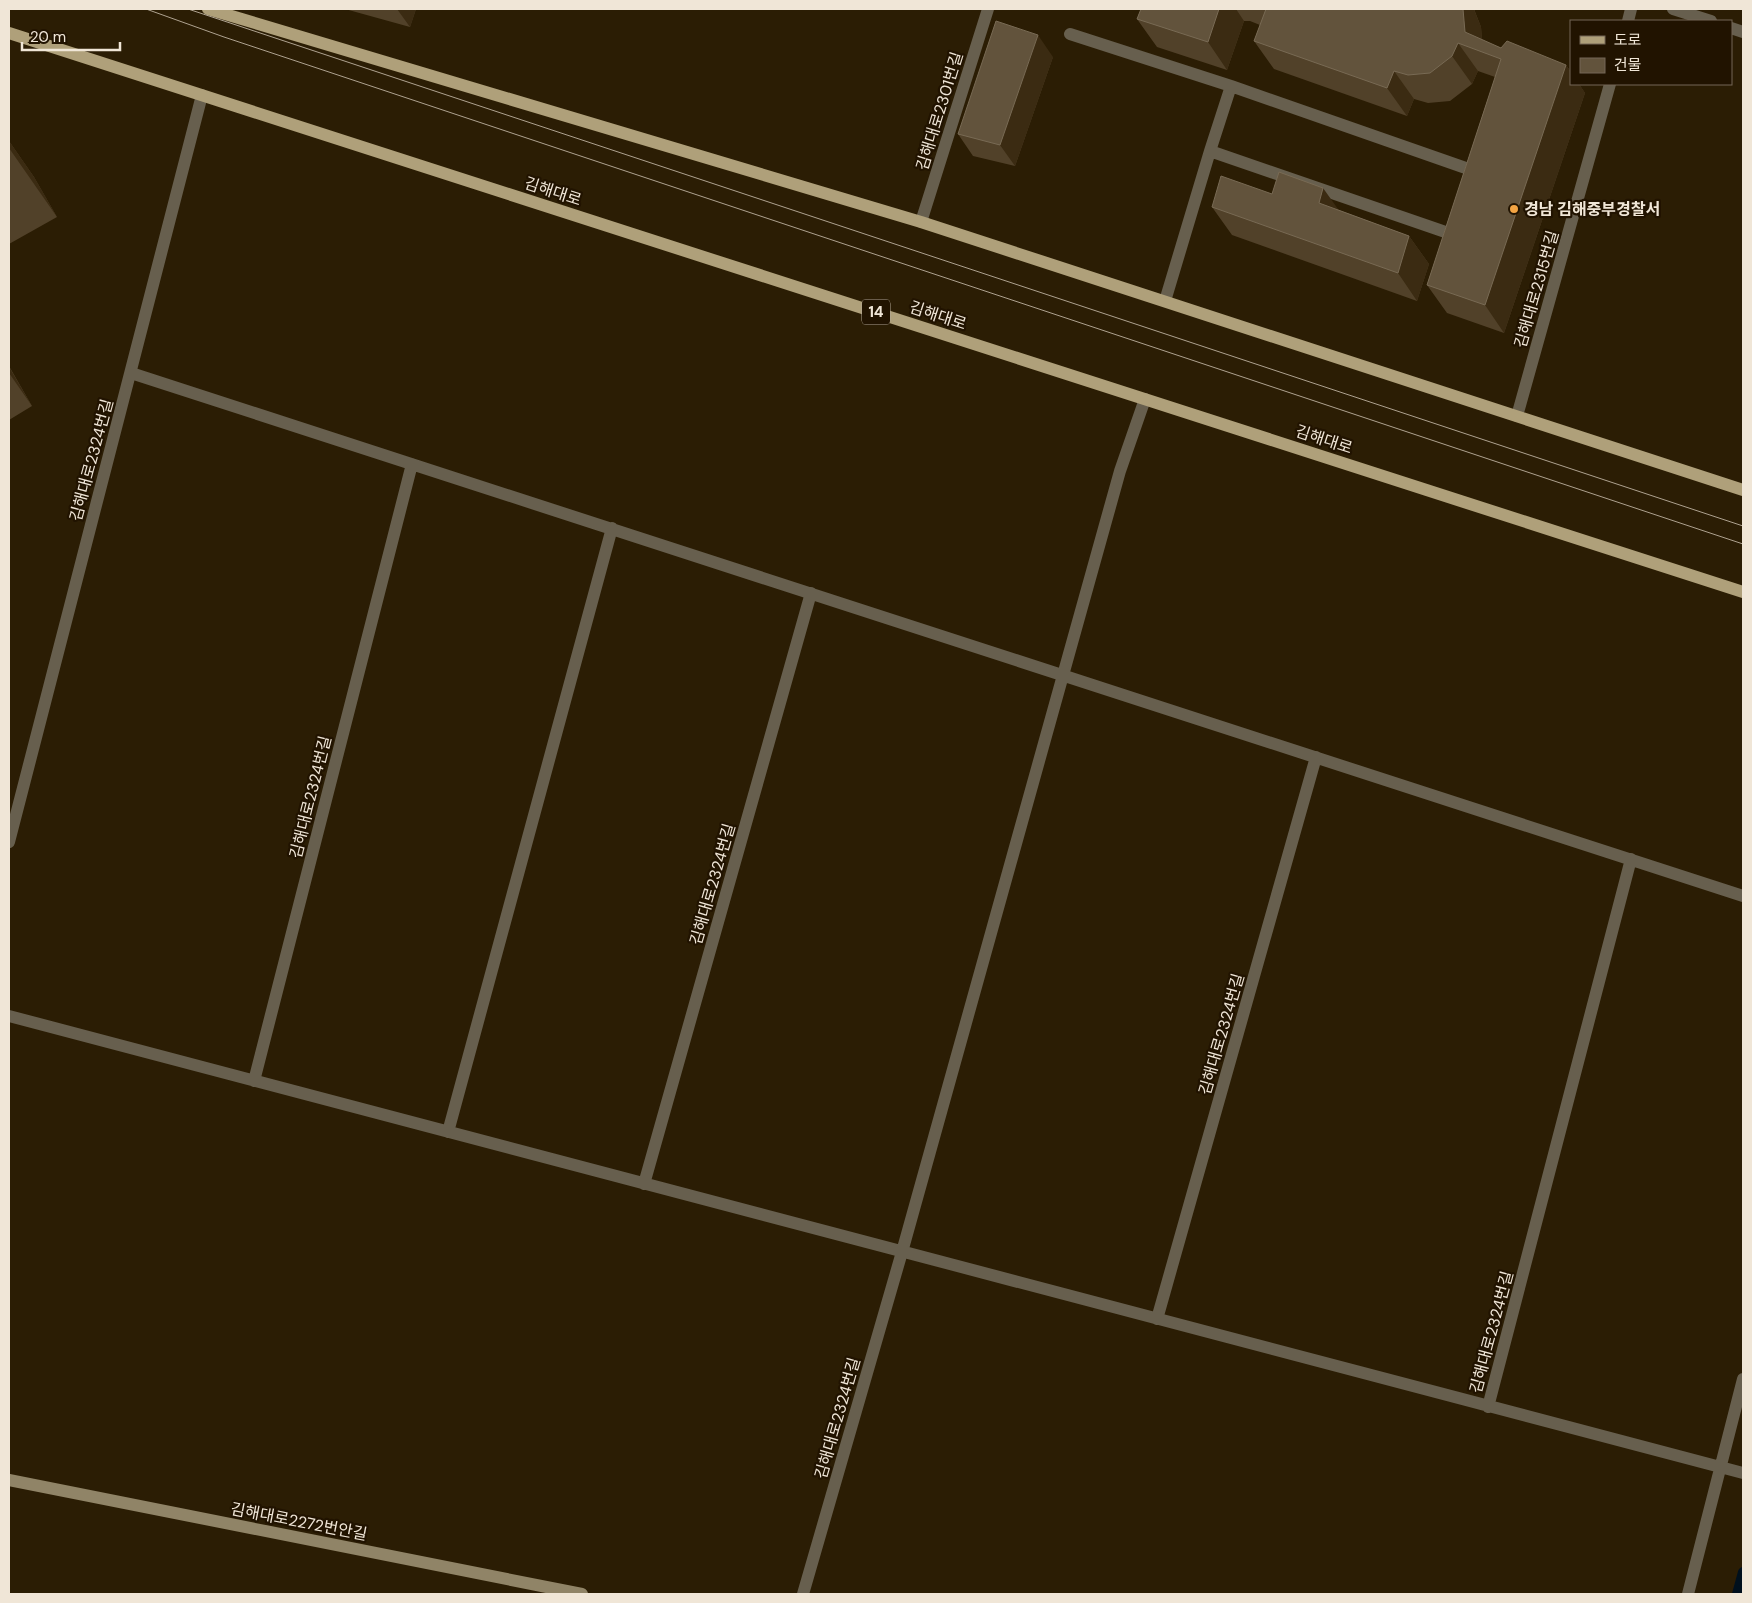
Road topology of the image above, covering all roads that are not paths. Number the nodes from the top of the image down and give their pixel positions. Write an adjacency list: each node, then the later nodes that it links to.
1 (208, 9): 13 (main road)
2 (988, 9): 13 (street, 김해대로2301번길)
3 (1673, 9): 4 (street)
4 (1708, 20)
5 (9, 33): 9 (main road, 김해대로 / 14)
6 (1070, 34): 8 (street)
7 (1610, 85): 17 (street, 김해대로2315번길)
8 (1231, 86): 10 (street); 11 (street)
9 (202, 95): 15 (street, 김해대로2324번길); 16 (main road, 김해대로 / 14)
10 (1210, 150): 12 (street); 14 (street)
11 (1477, 181)
12 (1464, 218)
13 (921, 222): 14 (main road)
14 (1165, 301): 17 (main road)
15 (131, 372): 18 (street); 25 (street, 김해대로2324번길)
16 (1144, 399): 21 (main road, 김해대로 / 14); 23 (street, 김해대로2324번길)
17 (1517, 416): 19 (main road)
18 (412, 464): 20 (street); 29 (street, 김해대로2324번길)
19 (1743, 490)
20 (612, 528): 22 (street); 30 (street)
21 (1743, 592)
22 (811, 594): 23 (street); 31 (street, 김해대로2324번길)
23 (1063, 675): 24 (street); 32 (street, 김해대로2324번길)
24 (1316, 757): 26 (street); 33 (street, 김해대로2324번길)
25 (9, 842)
26 (1631, 860): 27 (street); 35 (street, 김해대로2324번길)
27 (1743, 896)
28 (9, 1016): 29 (street, 김해대로2324번길)
29 (254, 1081): 30 (street, 김해대로2324번길)
30 (448, 1132): 31 (street, 김해대로2324번길)
31 (644, 1184): 32 (street, 김해대로2324번길)
32 (902, 1252): 33 (street, 김해대로2324번길); 40 (street, 김해대로2324번길)
33 (1157, 1319): 35 (street, 김해대로2324번길)
34 (1743, 1379): 36 (street)
35 (1488, 1407): 36 (street, 김해대로2324번길)
36 (1720, 1468): 37 (street, 김해대로2324번길); 41 (street)
37 (1743, 1473)
38 (9, 1480): 39 (main road, 김해대로2272번안길)
39 (582, 1594)
40 (803, 1594)
41 (1688, 1594)

